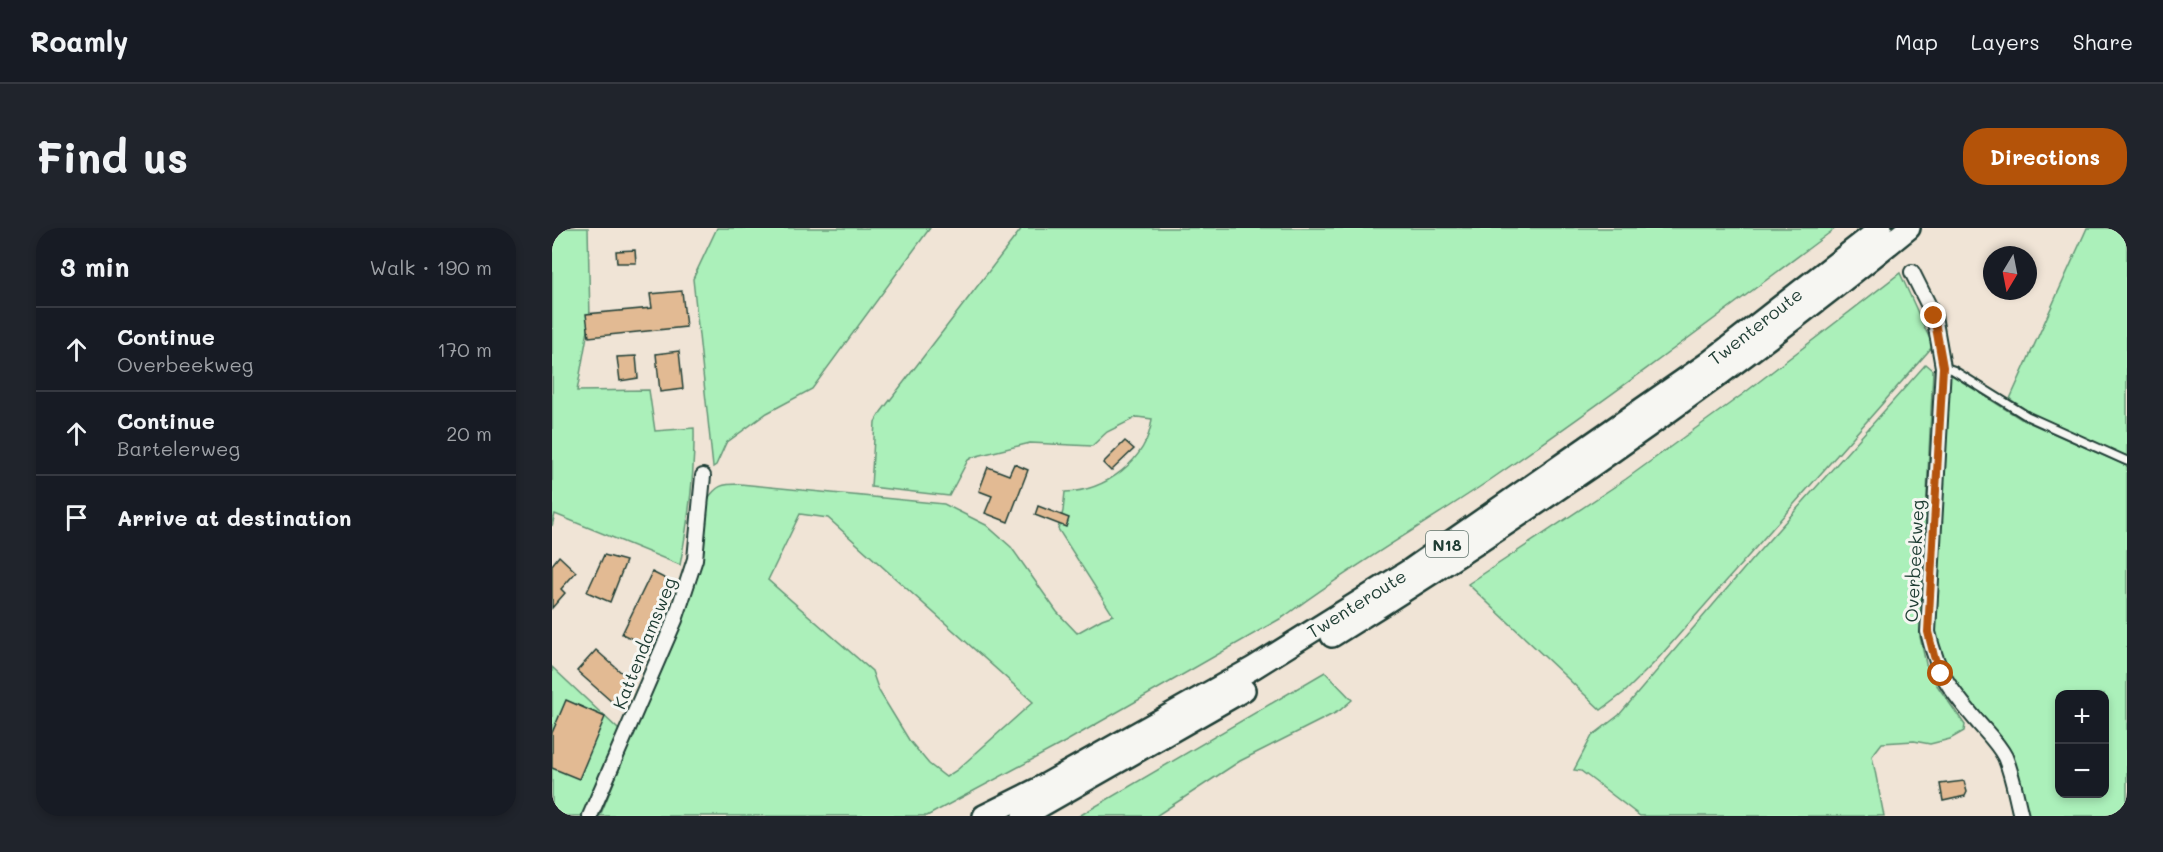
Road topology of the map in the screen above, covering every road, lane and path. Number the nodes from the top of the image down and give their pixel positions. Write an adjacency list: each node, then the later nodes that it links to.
1 (1881, 228): 8 (highway, Twenteroute / N18)
2 (1909, 228): 9 (highway, Twenteroute / N18)
3 (1912, 272): 4 (street, Overbeekweg)
4 (1942, 360): 5 (lane); 10 (street, Overbeekweg)
5 (2127, 461)
6 (703, 476): 7 (street, Kattendamsweg)
7 (590, 816)
8 (984, 816)
9 (1023, 816)
10 (2021, 816)

